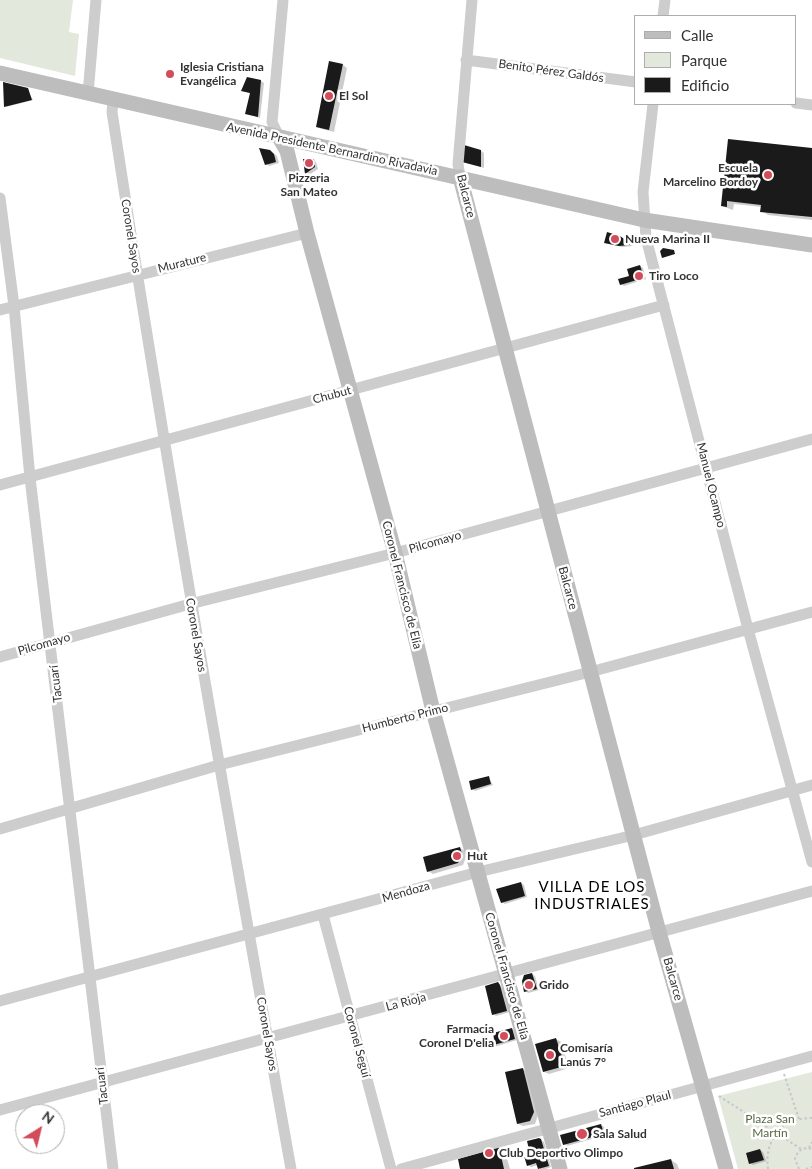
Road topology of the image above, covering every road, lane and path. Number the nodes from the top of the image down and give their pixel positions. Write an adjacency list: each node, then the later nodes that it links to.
1 (96, 0): 9 (street)
2 (283, 0): 14 (street, Coronel Francisco de Elía)
3 (472, 0): 6 (street, Balcarce)
4 (665, 0): 5 (street)
5 (663, 15)
6 (466, 60): 8 (street, Benito Pérez Galdós); 15 (street, Balcarce)
7 (0, 73): 9 (street, Avenida Presidente Bernardino Rivadavia)
8 (634, 82)
9 (88, 94): 10 (street, Avenida Presidente Bernardino Rivadavia)
10 (113, 100): 14 (street, Avenida Presidente Bernardino Rivadavia); 20 (street, Coronel Sayos)
11 (797, 103): 13 (street)
12 (653, 105): 17 (street, Manuel Ocampo)
13 (812, 105)
14 (280, 139): 15 (street, Avenida Presidente Bernardino Rivadavia); 18 (street, Coronel Francisco de Elía)
15 (460, 177): 17 (street, Avenida Presidente Bernardino Rivadavia); 24 (street, Balcarce)
16 (0, 198): 22 (street, Tacuarí)
17 (644, 220): 19 (street, Avenida Presidente Bernardino Rivadavia); 21 (street, Manuel Ocampo)
18 (307, 233): 20 (street, Murature); 25 (street, Coronel Francisco de Elía)
19 (812, 245)
20 (136, 274): 22 (street, Murature); 26 (street, Coronel Sayos)
21 (664, 305): 24 (street, Chubut); 28 (street, Manuel Ocampo)
22 (14, 306): 23 (street, Murature); 29 (street, Tacuarí)
23 (0, 310)
24 (507, 349): 25 (street, Chubut); 31 (street, Balcarce)
25 (350, 390): 26 (street, Chubut); 32 (street, Coronel Francisco de Elía)
26 (166, 439): 29 (street, Chubut); 33 (street, Coronel Sayos)
27 (812, 439): 28 (street, Pilcomayo)
28 (707, 466): 31 (street, Pilcomayo); 35 (street, Manuel Ocampo)
29 (30, 478): 30 (street, Chubut); 36 (street, Tacuarí)
30 (0, 485)
31 (548, 511): 32 (street, Pilcomayo); 38 (street, Balcarce)
32 (396, 553): 33 (street, Pilcomayo); 39 (street, Coronel Francisco de Elía)
33 (190, 604): 36 (street, Pilcomayo); 40 (street, Coronel Sayos)
34 (812, 612): 35 (street, Humberto Primo)
35 (748, 629): 38 (street, Humberto Primo); 42 (street, Manuel Ocampo)
36 (51, 642): 37 (street, Pilcomayo); 43 (street, Tacuarí)
37 (0, 656)
38 (590, 672): 39 (street, Humberto Primo); 45 (street, Balcarce)
39 (433, 712): 40 (street, Humberto Primo); 47 (street, Coronel Francisco de Elía)
40 (219, 766): 43 (street, Humberto Primo); 51 (street, Coronel Sayos)
41 (812, 785): 42 (street, Mendoza)
42 (792, 790): 45 (street, Mendoza); 46 (street, Manuel Ocampo)
43 (71, 808): 44 (street, Humberto Primo); 53 (street, Tacuarí)
44 (0, 829)
45 (634, 835): 47 (street, Mendoza); 50 (street, Balcarce)
46 (812, 862)
47 (478, 872): 49 (street, Mendoza); 52 (street, Coronel Francisco de Elía)
48 (812, 891): 50 (street, La Rioja)
49 (323, 916): 51 (street, Mendoza); 55 (street, Coronel Seguí)
50 (659, 932): 52 (street, La Rioja); 60 (street, Balcarce)
51 (250, 935): 53 (street, Mendoza); 56 (street, Coronel Sayos)
52 (507, 974): 55 (street, La Rioja); 64 (street, Coronel Francisco de Elía)
53 (90, 977): 54 (street, Mendoza); 59 (street, Tacuarí)
54 (0, 1001)
55 (350, 1017): 56 (street, La Rioja); 72 (street, Coronel Seguí)
56 (268, 1039): 59 (street, La Rioja); 71 (street, Coronel Sayos)
57 (812, 1056): 58 (street, Santiago Plaul)
58 (782, 1065): 60 (street, Santiago Plaul); 63 (path)
59 (101, 1084): 61 (street, La Rioja); 70 (street, Tacuarí)
60 (703, 1086): 64 (street, Santiago Plaul); 65 (path); 75 (street, Balcarce)
61 (0, 1110)
62 (812, 1118): 63 (path)
63 (799, 1119): 65 (path)
64 (550, 1128): 73 (street, Santiago Plaul); 74 (street, Coronel Francisco de Elía)
65 (776, 1133): 68 (path); 76 (path)
66 (812, 1142): 67 (path)
67 (810, 1148): 68 (path)
68 (801, 1149): 77 (path)
69 (811, 1168): 78 (path)
70 (113, 1169)
71 (291, 1169)
72 (391, 1169)
73 (401, 1169)
74 (560, 1169)
75 (726, 1169)
76 (768, 1169)
77 (799, 1169)
78 (806, 1169)

